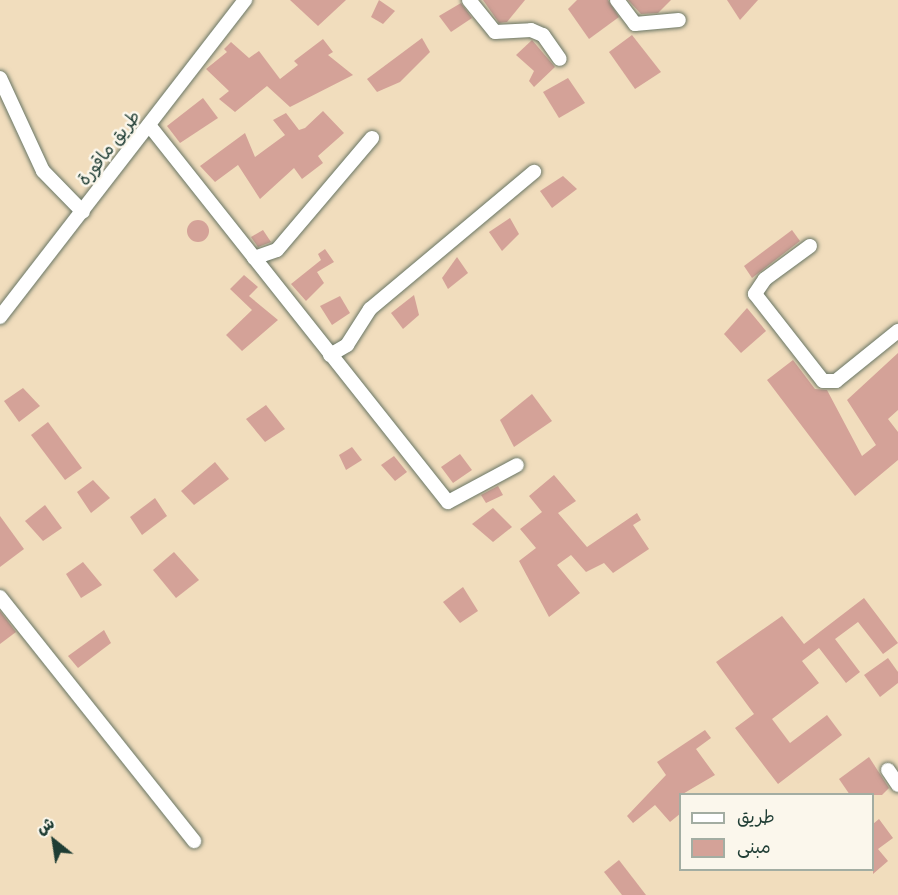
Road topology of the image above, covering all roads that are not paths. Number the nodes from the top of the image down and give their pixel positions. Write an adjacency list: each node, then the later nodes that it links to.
1 (246, 0): 7 (street, طريق ماقورة)
2 (469, 0): 5 (street)
3 (617, 0): 4 (street)
4 (679, 20)
5 (560, 59)
6 (0, 78): 10 (street)
7 (149, 125): 10 (street, طريق ماقورة); 12 (street)
8 (372, 138): 12 (street)
9 (534, 172): 15 (street)
10 (83, 212): 13 (street, طريق ماقورة)
11 (810, 246): 14 (street)
12 (254, 258): 15 (street)
13 (0, 317)
14 (898, 332)
15 (330, 355): 16 (street)
16 (517, 465)
17 (0, 597): 20 (street)
18 (888, 770): 19 (street)
19 (898, 784)
20 (194, 841)

